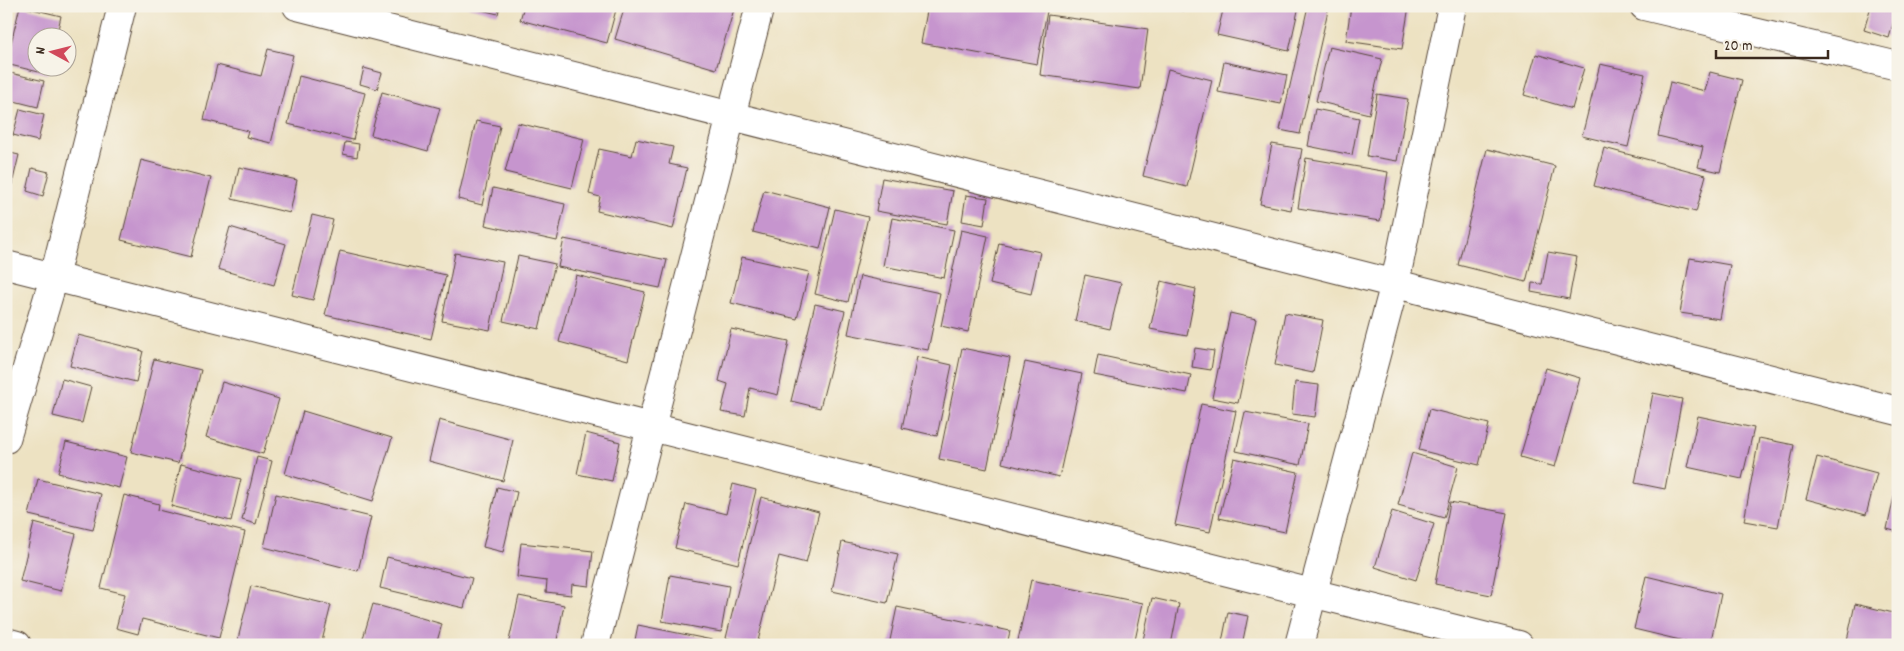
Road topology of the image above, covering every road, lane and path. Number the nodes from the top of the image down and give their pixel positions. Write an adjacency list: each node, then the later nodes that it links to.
1 (122, 6): 9 (street)
2 (297, 6): 7 (street)
3 (760, 6): 7 (street)
4 (1452, 6): 10 (street)
5 (1644, 6): 6 (street)
6 (1898, 66)
7 (731, 116): 10 (street); 12 (street)
8 (6, 265): 9 (street)
9 (54, 277): 12 (street); 13 (street)
10 (1395, 283): 11 (street); 14 (street)
11 (1898, 411)
12 (650, 428): 14 (street); 17 (street)
13 (6, 439)
14 (1313, 592): 18 (street); 19 (street)
15 (6, 642): 16 (street)
16 (17, 645)
17 (595, 645)
18 (1299, 645)
19 (1519, 645)

